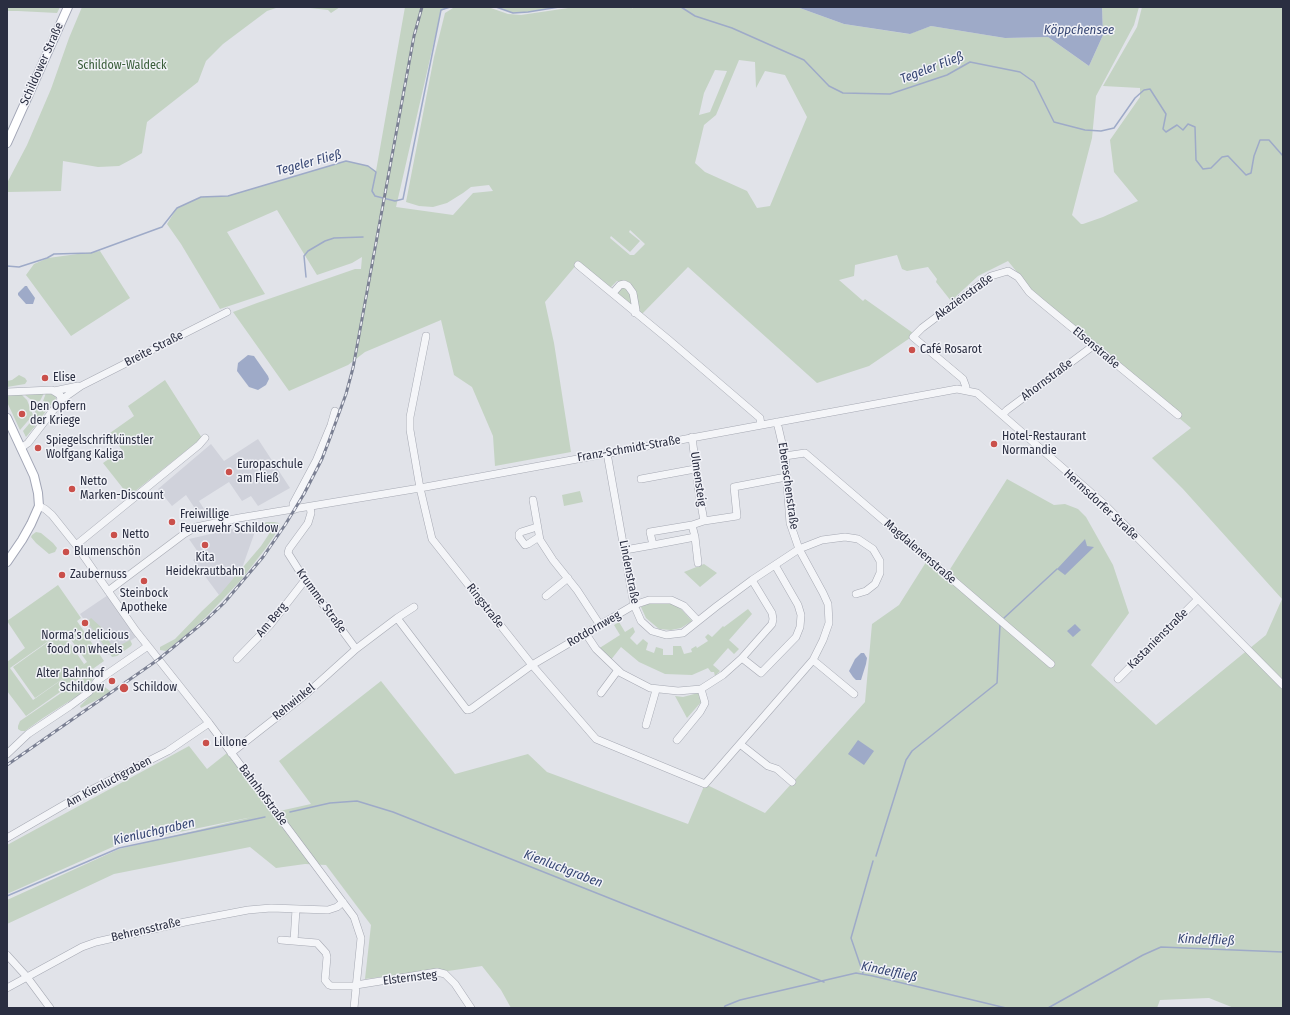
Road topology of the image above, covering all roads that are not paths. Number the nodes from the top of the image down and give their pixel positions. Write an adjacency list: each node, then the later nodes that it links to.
1 (68, 7): 2 (main road, Schildower Straße)
2 (7, 143)
3 (578, 265): 5 (street)
4 (1018, 276): 9 (street, Akazienstraße); 10 (street, Elsenstraße)
5 (613, 293): 7 (street); 7 (street)
6 (227, 312): 11 (street, Breite Straße)
7 (636, 313): 21 (street)
8 (426, 336): 30 (street, Ringstraße)
9 (913, 337): 12 (street, Hermsdorfer Straße)
10 (1093, 346): 17 (street, Ahornstraße); 18 (street, Elsenstraße)
11 (80, 386): 13 (street, Breite Straße); 15 (street, Breite Straße)
12 (966, 390): 17 (street, Hermsdorfer Straße); 20 (street, Franz-Schmidt-Straße)
13 (54, 391): 14 (street, Breite Straße); 15 (street)
14 (7, 392)
15 (61, 400): 24 (street, Breite Straße)
16 (335, 411): 34 (street)
17 (1002, 415): 53 (street, Hermsdorfer Straße)
18 (1178, 415)
19 (7, 418): 24 (main road)
20 (777, 422): 21 (street, Franz-Schmidt-Straße); 26 (street, Ebereschenstraße)
21 (761, 425): 23 (street, Franz-Schmidt-Straße)
22 (205, 438): 40 (street)
23 (692, 438): 25 (street, Franz-Schmidt-Straße); 27 (street, Ulmensteig)
24 (21, 448): 32 (main road)
25 (607, 453): 30 (street, Franz-Schmidt-Straße); 43 (street, Lindenstraße)
26 (785, 456): 28 (street, Ebereschenstraße); 65 (street, Magdalenenstraße)
27 (695, 469): 29 (street); 35 (street, Ulmensteig)
28 (786, 476): 35 (street); 42 (street, Ebereschenstraße)
29 (641, 479)
30 (420, 488): 33 (street, Franz-Schmidt-Straße); 66 (street, Ringstraße)
31 (533, 500): 37 (street)
32 (39, 506): 40 (street, Bahnhofstraße); 44 (main road)
33 (310, 507): 34 (street, Franz-Schmidt-Straße); 48 (street, Krumme Straße)
34 (293, 510): 50 (street, Franz-Schmidt-Straße)
35 (704, 521): 36 (street)
36 (692, 524): 39 (street); 41 (street)
37 (537, 528): 38 (street); 38 (street)
38 (539, 536): 47 (street)
39 (695, 538): 41 (street); 45 (street)
40 (76, 545): 50 (street, Bahnhofstraße)
41 (653, 545): 43 (street)
42 (799, 549): 46 (street, Lindenstraße); 51 (street, Lindenstraße); 64 (street, Ebereschenstraße)
43 (625, 550): 54 (street, Lindenstraße)
44 (7, 562)
45 (698, 563)
46 (775, 565): 49 (street, Lindenstraße); 62 (street)
47 (568, 578): 52 (street); 58 (street)
48 (305, 580): 61 (street, Krumme Straße); 63 (street, Am Berg)
49 (752, 580): 57 (street, Lindenstraße); 62 (street)
50 (108, 591): 60 (street, Bahnhofstraße)
51 (856, 594)
52 (546, 596)
53 (1198, 599): 68 (street, Kastanienstraße); 69 (street, Hermsdorfer Straße)
54 (634, 605): 57 (street, Rotdornweg); 57 (street, Lindenstraße); 58 (street, Rotdornweg)
55 (414, 607): 56 (street)
56 (397, 618): 61 (street); 66 (street)
57 (698, 621)
58 (600, 625): 59 (street, Rotdornweg)
59 (586, 634): 66 (street, Rotdornweg); 67 (street)
60 (148, 646): 74 (street, Bahnhofstraße); 79 (street)
61 (356, 649): 78 (street, Rehwinkel)
62 (742, 658): 70 (street)
63 (237, 659)
64 (812, 660): 73 (street); 77 (street, Ebereschenstraße)
65 (1051, 664)
66 (532, 665): 81 (street, Ringstraße)
67 (618, 670): 71 (street); 72 (street)
68 (1118, 679)
69 (1283, 685)
70 (701, 689): 71 (street); 76 (street)
71 (656, 690): 75 (street)
72 (601, 693)
73 (854, 694)
74 (209, 723): 78 (street, Bahnhofstraße); 82 (street, Am Kienluchgraben)
75 (646, 725)
76 (677, 740)
77 (740, 744): 80 (street); 81 (street, Ebereschenstraße)
78 (231, 753): 83 (street, Bahnhofstraße)
79 (7, 754)
80 (792, 782)
81 (705, 784)
82 (7, 838)
83 (343, 902): 84 (street, Behrensstraße); 89 (street, Bahnhofstraße)
84 (296, 909): 86 (street); 88 (street, Behrensstraße)
85 (280, 940): 86 (street)
86 (294, 941): 89 (street)
87 (7, 955): 88 (street)
88 (27, 977): 90 (street, Behrensstraße); 91 (street)
89 (356, 985): 92 (street, Bahnhofstraße); 93 (street, Elsternsteg)
90 (7, 988)
91 (50, 1008)
92 (354, 1008)
93 (471, 1008)

